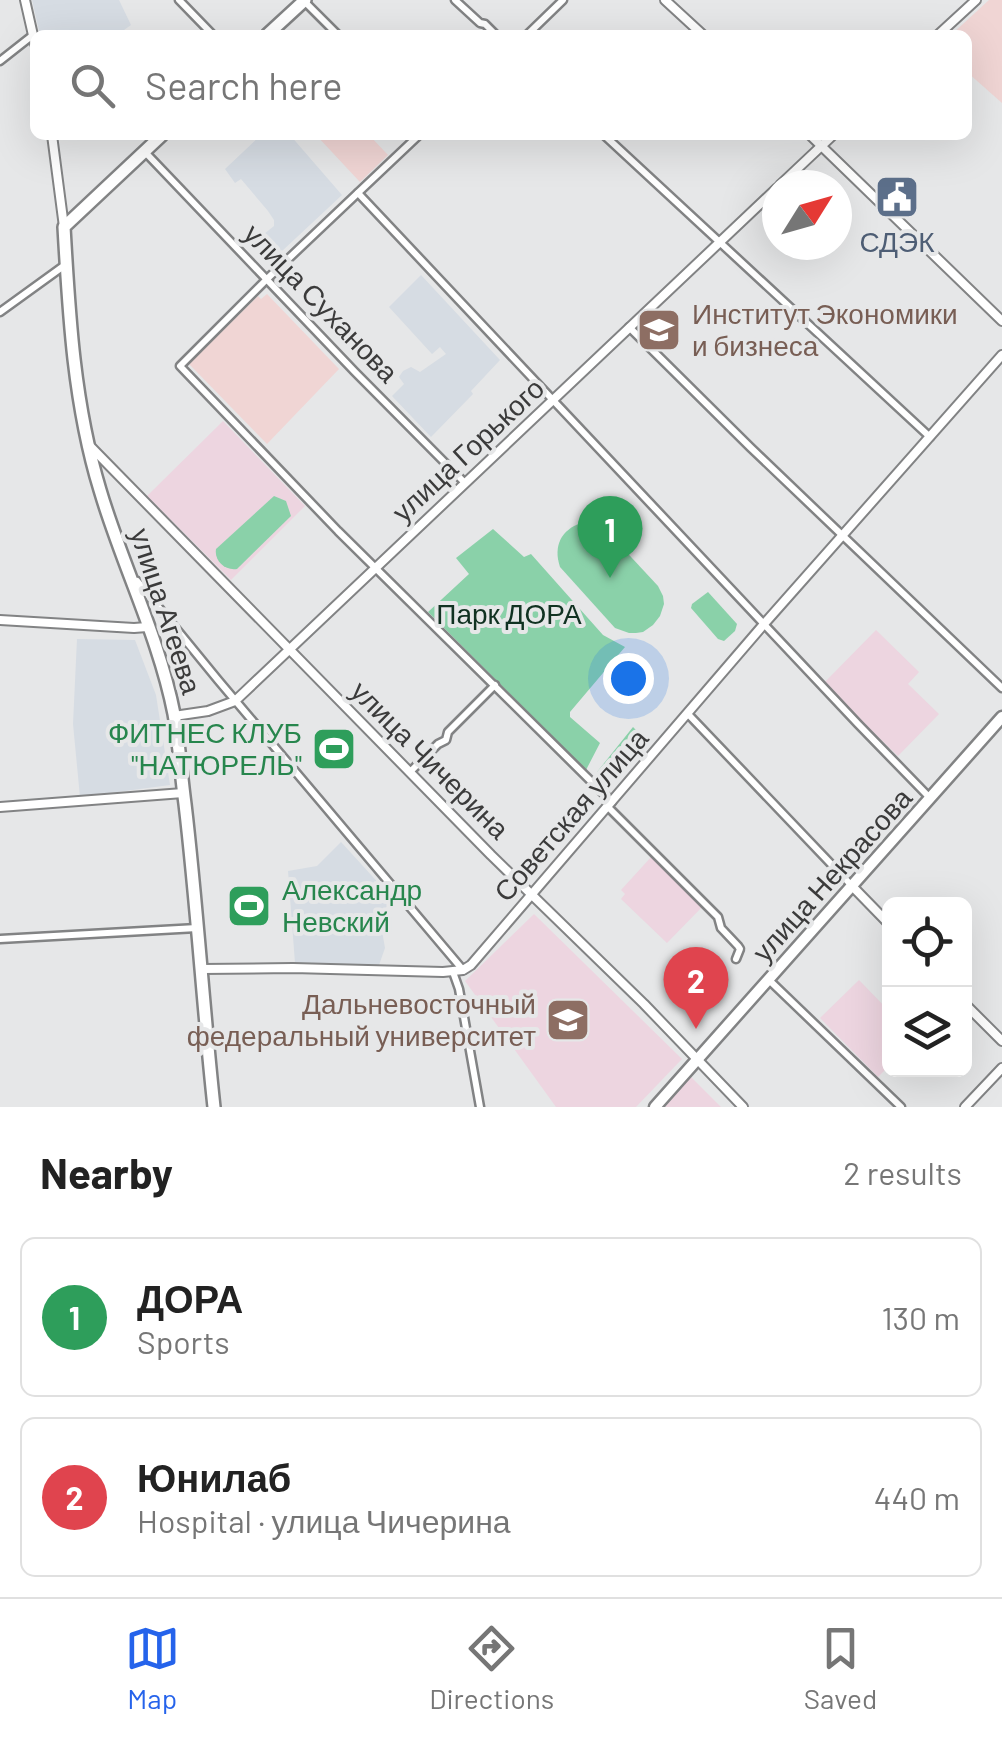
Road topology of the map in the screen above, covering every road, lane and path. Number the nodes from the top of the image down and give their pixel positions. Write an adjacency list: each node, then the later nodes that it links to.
1 (24, 0): 8 (main road)
2 (179, 0): 9 (street)
3 (304, 0): 10 (highway); 11 (street)
4 (455, 0): 12 (street)
5 (563, 0): 13 (street)
6 (665, 0): 14 (main road)
7 (976, 0): 15 (main road)
8 (32, 30)
9 (207, 30)
10 (272, 30)
11 (333, 30)
12 (490, 30)
13 (531, 30)
14 (698, 30)
15 (943, 30)
16 (30, 42): 17 (street)
17 (0, 61)
18 (53, 140): 29 (main road, улица Агеева)
19 (157, 140): 25 (highway)
20 (414, 140): 27 (street)
21 (609, 140): 30 (street)
22 (814, 140): 24 (main road)
23 (828, 140): 24 (main road, улица Горького)
24 (820, 147): 26 (main road, улица Горького); 34 (main road)
25 (145, 152): 29 (highway); 32 (street, улица Суханова)
26 (796, 170)
27 (358, 193): 32 (street); 37 (street)
28 (762, 202): 30 (main road, улица Горького)
29 (64, 228): 31 (highway, улица Агеева)
30 (718, 242): 35 (main road, улица Горького); 38 (street)
31 (66, 265): 33 (street); 39 (highway, улица Агеева)
32 (267, 279): 40 (street, улица Суханова); 43 (street)
33 (0, 312)
34 (1002, 322)
35 (629, 327): 37 (main road, улица Горького); 41 (street)
36 (1002, 355): 38 (main road, Советская улица)
37 (553, 399): 40 (main road, улица Горького); 45 (street)
38 (930, 438): 41 (main road, Советская улица)
39 (87, 444): 42 (highway, улица Агеева); 47 (main road, улица Чичерина)
40 (465, 483): 43 (main road, улица Горького)
41 (844, 535): 45 (main road, Советская улица); 49 (street)
42 (124, 564): 46 (highway, улица Агеева); 50 (street)
43 (376, 568): 47 (main road, улица Горького); 48 (street)
44 (0, 620): 46 (main road)
45 (764, 624): 51 (main road, Советская улица); 56 (street)
46 (147, 626): 52 (highway, улица Агеева)
47 (290, 650): 50 (main road, улица Горького); 54 (main road, улица Чичерина)
48 (494, 685): 54 (street); 57 (street)
49 (1002, 688)
50 (235, 701): 52 (main road, улица Горького); 66 (street)
51 (688, 714): 57 (main road, Советская улица); 59 (street)
52 (174, 716): 55 (highway, улица Агеева)
53 (1002, 717): 56 (main road, улица Некрасова)
54 (410, 772): 60 (main road, улица Чичерина)
55 (183, 793): 58 (main road); 62 (highway, улица Агеева)
56 (930, 798): 59 (main road, улица Некрасова)
57 (610, 804): 60 (main road, Советская улица); 64 (street)
58 (0, 806)
59 (852, 886): 61 (main road); 67 (main road, улица Некрасова)
60 (533, 894): 66 (main road, Советская улица); 70 (main road, улица Чичерина)
61 (882, 917)
62 (198, 928): 63 (street); 65 (highway, улица Агеева)
63 (0, 939)
64 (736, 960)
65 (202, 969): 66 (main road); 72 (highway, улица Агеева)
66 (458, 971): 73 (street)
67 (768, 980): 70 (main road, улица Некрасова); 76 (street)
68 (972, 1011): 69 (main road)
69 (1002, 1041)
70 (697, 1059): 74 (main road, улица Некрасова); 75 (main road, улица Чичерина)
71 (1002, 1068): 77 (main road)
72 (214, 1107)
73 (480, 1107)
74 (655, 1107)
75 (743, 1107)
76 (901, 1107)
77 (965, 1107)

